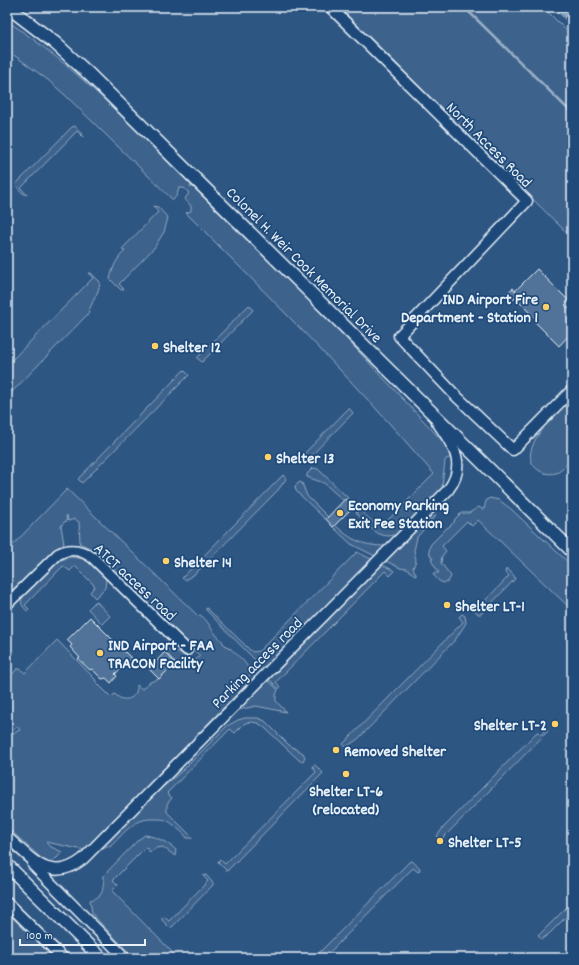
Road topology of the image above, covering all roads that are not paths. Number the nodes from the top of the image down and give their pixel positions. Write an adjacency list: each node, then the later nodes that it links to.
1 (8, 7): 4 (street, Colonel H. Weir Cook Memorial Drive)
2 (330, 7): 3 (street, North Access Road)
3 (572, 390)
4 (427, 407): 5 (street, Colonel H. Weir Cook Memorial Drive); 8 (street, Parking access road)
5 (572, 551)
6 (7, 604): 7 (street, ATCT access road)
7 (188, 650)
8 (7, 837): 13 (street)
9 (7, 865): 12 (street)
10 (7, 903): 11 (street)
11 (63, 958)
12 (101, 958)
13 (125, 958)

